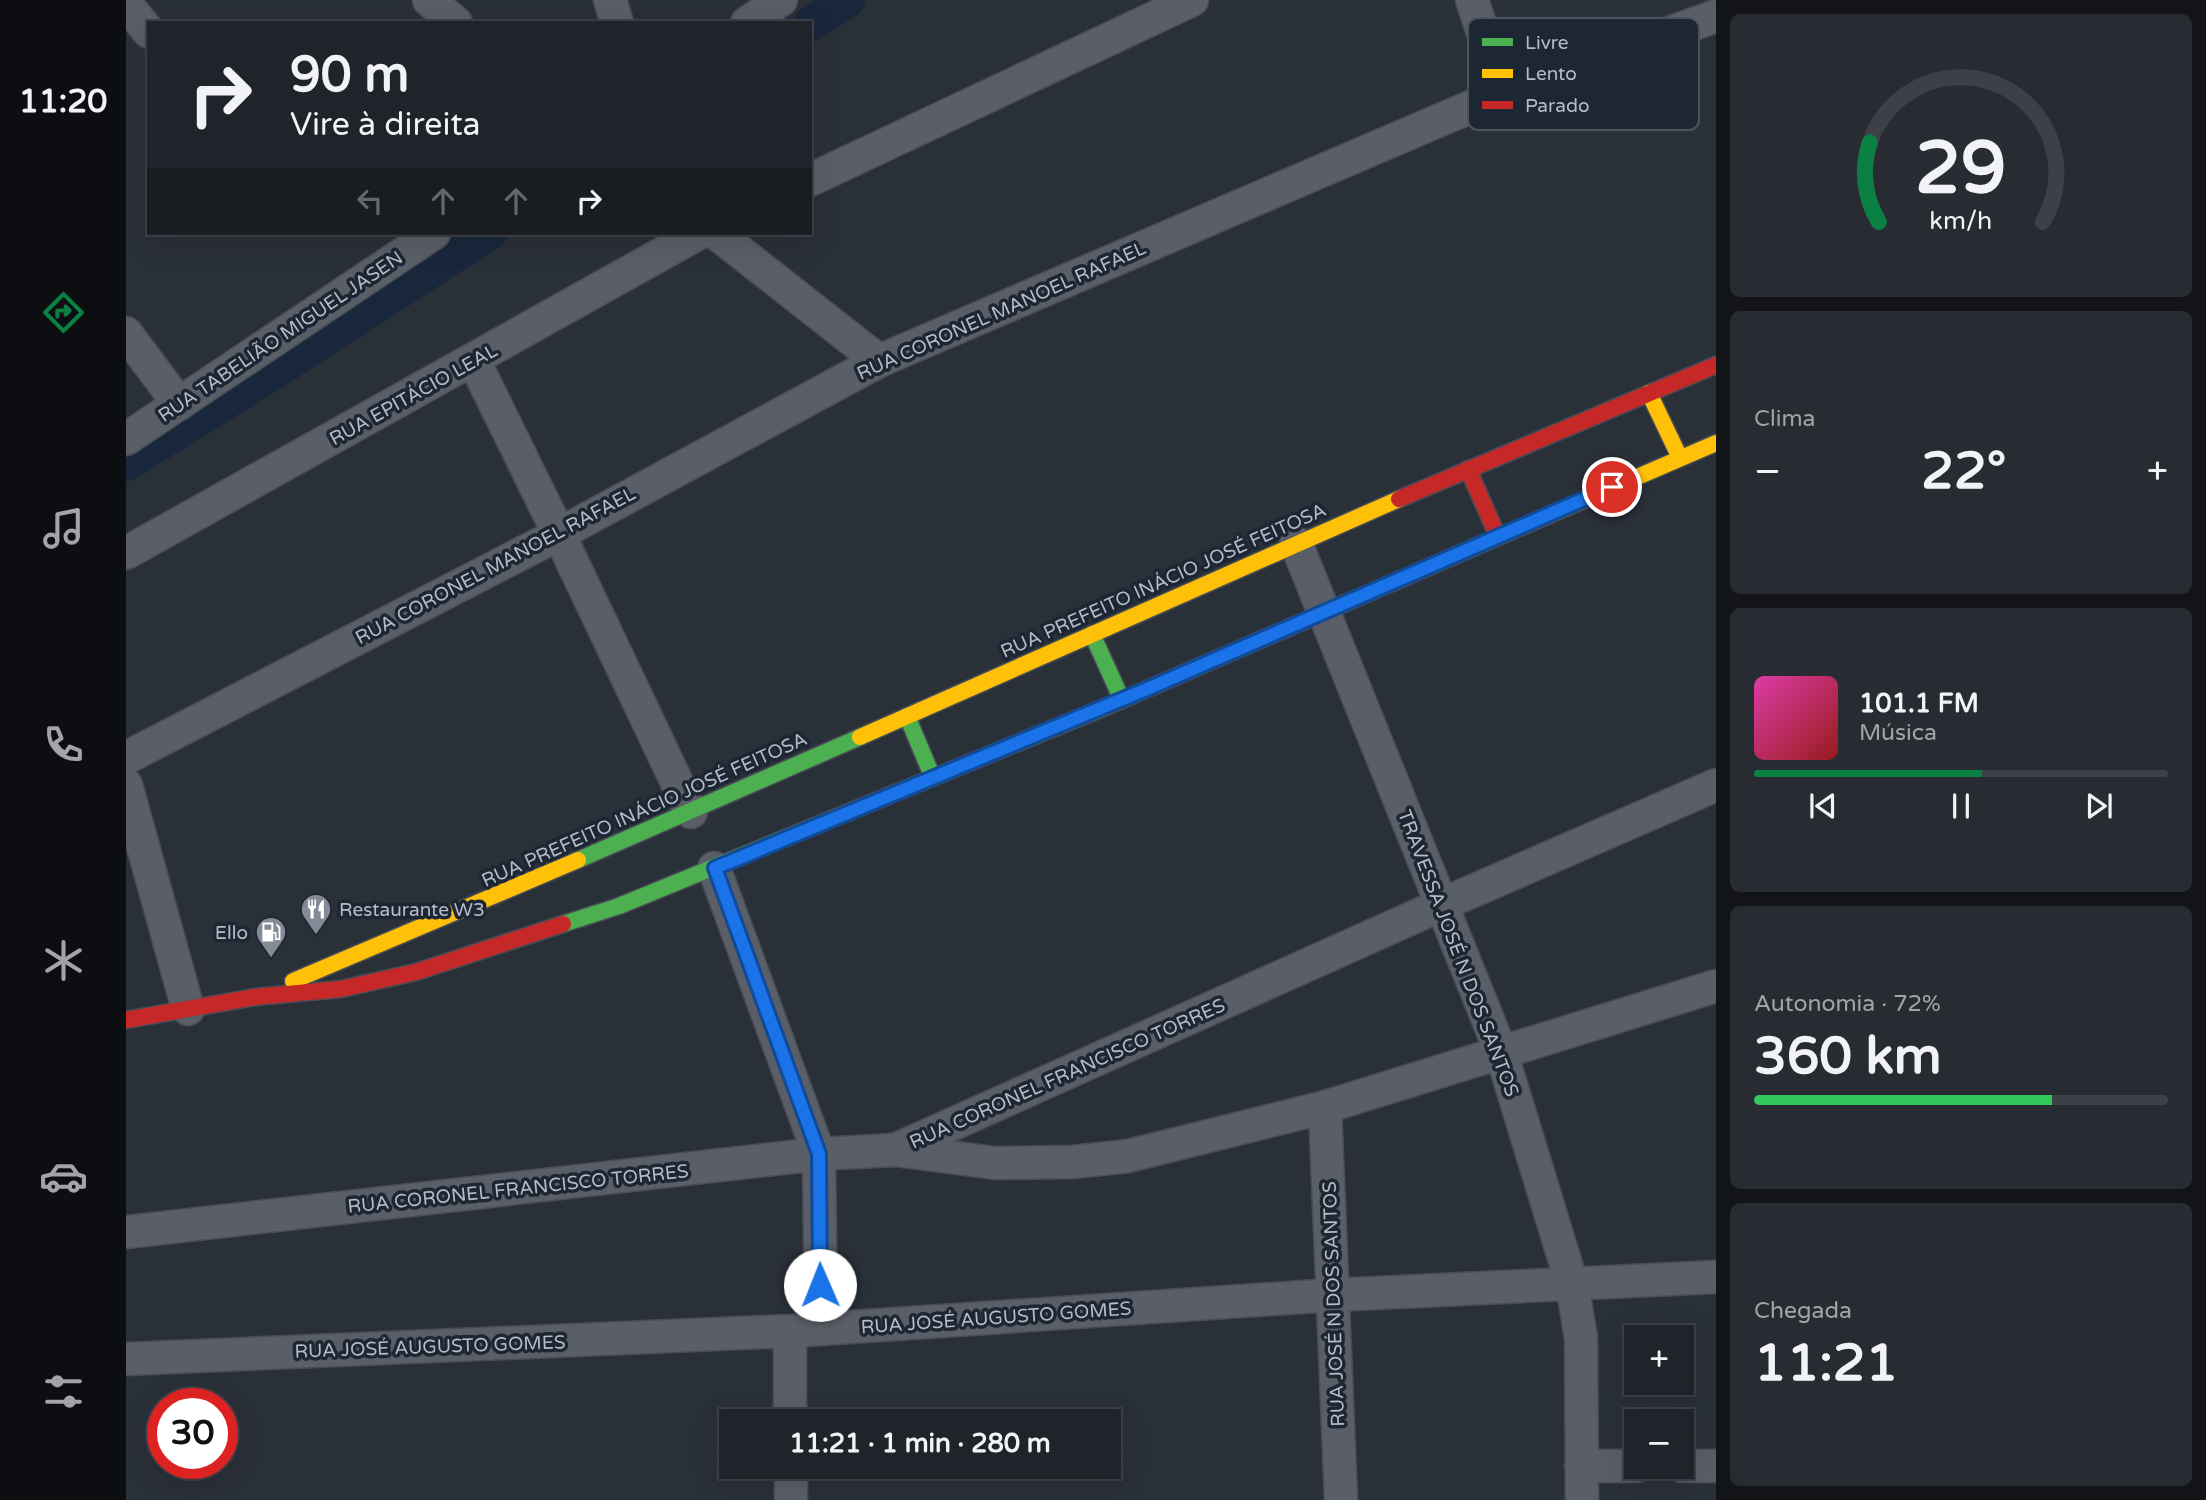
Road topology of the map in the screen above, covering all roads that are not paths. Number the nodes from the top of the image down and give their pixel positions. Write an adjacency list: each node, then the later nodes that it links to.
1 (429, 0): 9 (street)
2 (610, 0): 10 (street)
3 (781, 0): 11 (street)
4 (1192, 0): 15 (street)
5 (1472, 0): 8 (street)
6 (126, 4): 13 (street)
7 (1716, 16): 12 (street, RUA CORONEL MANOEL RAFAEL)
8 (1478, 18)
9 (454, 21)
10 (616, 21)
11 (750, 21)
12 (1699, 22)
13 (147, 30)
14 (1468, 108): 21 (street, RUA CORONEL MANOEL RAFAEL)
15 (812, 179)
16 (431, 235): 24 (street, RUA TABELIÃO MIGUEL JASEN)
17 (695, 235): 20 (street, RUA EPITÁCIO LEAL)
18 (719, 235): 21 (street)
19 (126, 333): 24 (street)
20 (474, 361): 29 (street); 32 (street, RUA EPITÁCIO LEAL)
21 (879, 361): 29 (street, RUA CORONEL MANOEL RAFAEL)
22 (1716, 365): 23 (main road, RUA PREFEITO INÁCIO JOSÉ FEITOSA)
23 (1649, 393): 27 (main road); 28 (main road, RUA PREFEITO INÁCIO JOSÉ FEITOSA)
24 (179, 404): 25 (street, RUA TABELIÃO MIGUEL JASEN)
25 (126, 439)
26 (1716, 443): 27 (main road)
27 (1680, 458): 30 (main road)
28 (1468, 469): 30 (main road); 31 (main road, RUA PREFEITO INÁCIO JOSÉ FEITOSA)
29 (559, 534): 37 (street, RUA CORONEL MANOEL RAFAEL); 41 (street)
30 (1499, 537): 33 (main road)
31 (1296, 543): 33 (street, TRAVESSA JOSÉ N DOS SANTOS); 34 (main road, RUA PREFEITO INÁCIO JOSÉ FEITOSA)
32 (126, 553)
33 (1324, 613): 35 (main road); 43 (street, TRAVESSA JOSÉ N DOS SANTOS)
34 (1092, 634): 35 (main road); 36 (main road, RUA PREFEITO INÁCIO JOSÉ FEITOSA)
35 (1122, 699): 38 (main road)
36 (907, 716): 38 (main road); 41 (main road, RUA PREFEITO INÁCIO JOSÉ FEITOSA)
37 (126, 758)
38 (933, 778): 42 (main road)
39 (126, 785): 46 (street)
40 (1716, 785): 43 (street, RUA CORONEL FRANCISCO TORRES)
41 (691, 812): 45 (main road, RUA PREFEITO INÁCIO JOSÉ FEITOSA)
42 (715, 868): 45 (main road); 51 (street)
43 (1443, 904): 48 (street, TRAVESSA JOSÉ N DOS SANTOS); 50 (street, RUA CORONEL FRANCISCO TORRES)
44 (1716, 986): 48 (street)
45 (255, 997): 46 (main road)
46 (188, 1009): 47 (main road)
47 (126, 1020)
48 (1502, 1052): 49 (street); 54 (street, TRAVESSA JOSÉ N DOS SANTOS)
49 (1325, 1107): 50 (street); 55 (street, RUA JOSÉ N DOS SANTOS)
50 (895, 1150): 51 (street, RUA CORONEL FRANCISCO TORRES)
51 (819, 1154): 52 (street, RUA CORONEL FRANCISCO TORRES); 56 (street)
52 (126, 1233)
53 (1716, 1277): 54 (street, RUA JOSÉ AUGUSTO GOMES)
54 (1572, 1284): 55 (street, RUA JOSÉ AUGUSTO GOMES); 60 (street, TRAVESSA JOSÉ N DOS SANTOS)
55 (1333, 1295): 56 (street, RUA JOSÉ AUGUSTO GOMES); 66 (street, RUA JOSÉ N DOS SANTOS)
56 (821, 1328): 57 (street, RUA JOSÉ AUGUSTO GOMES)
57 (790, 1331): 58 (street, RUA JOSÉ AUGUSTO GOMES); 59 (street)
58 (126, 1359)
59 (790, 1409)
60 (1581, 1466): 61 (street); 67 (street, TRAVESSA JOSÉ N DOS SANTOS)
61 (1624, 1466)
62 (1694, 1466): 63 (street)
63 (1716, 1466)
64 (791, 1479): 65 (street)
65 (791, 1500)
66 (1341, 1500)
67 (1581, 1500)

